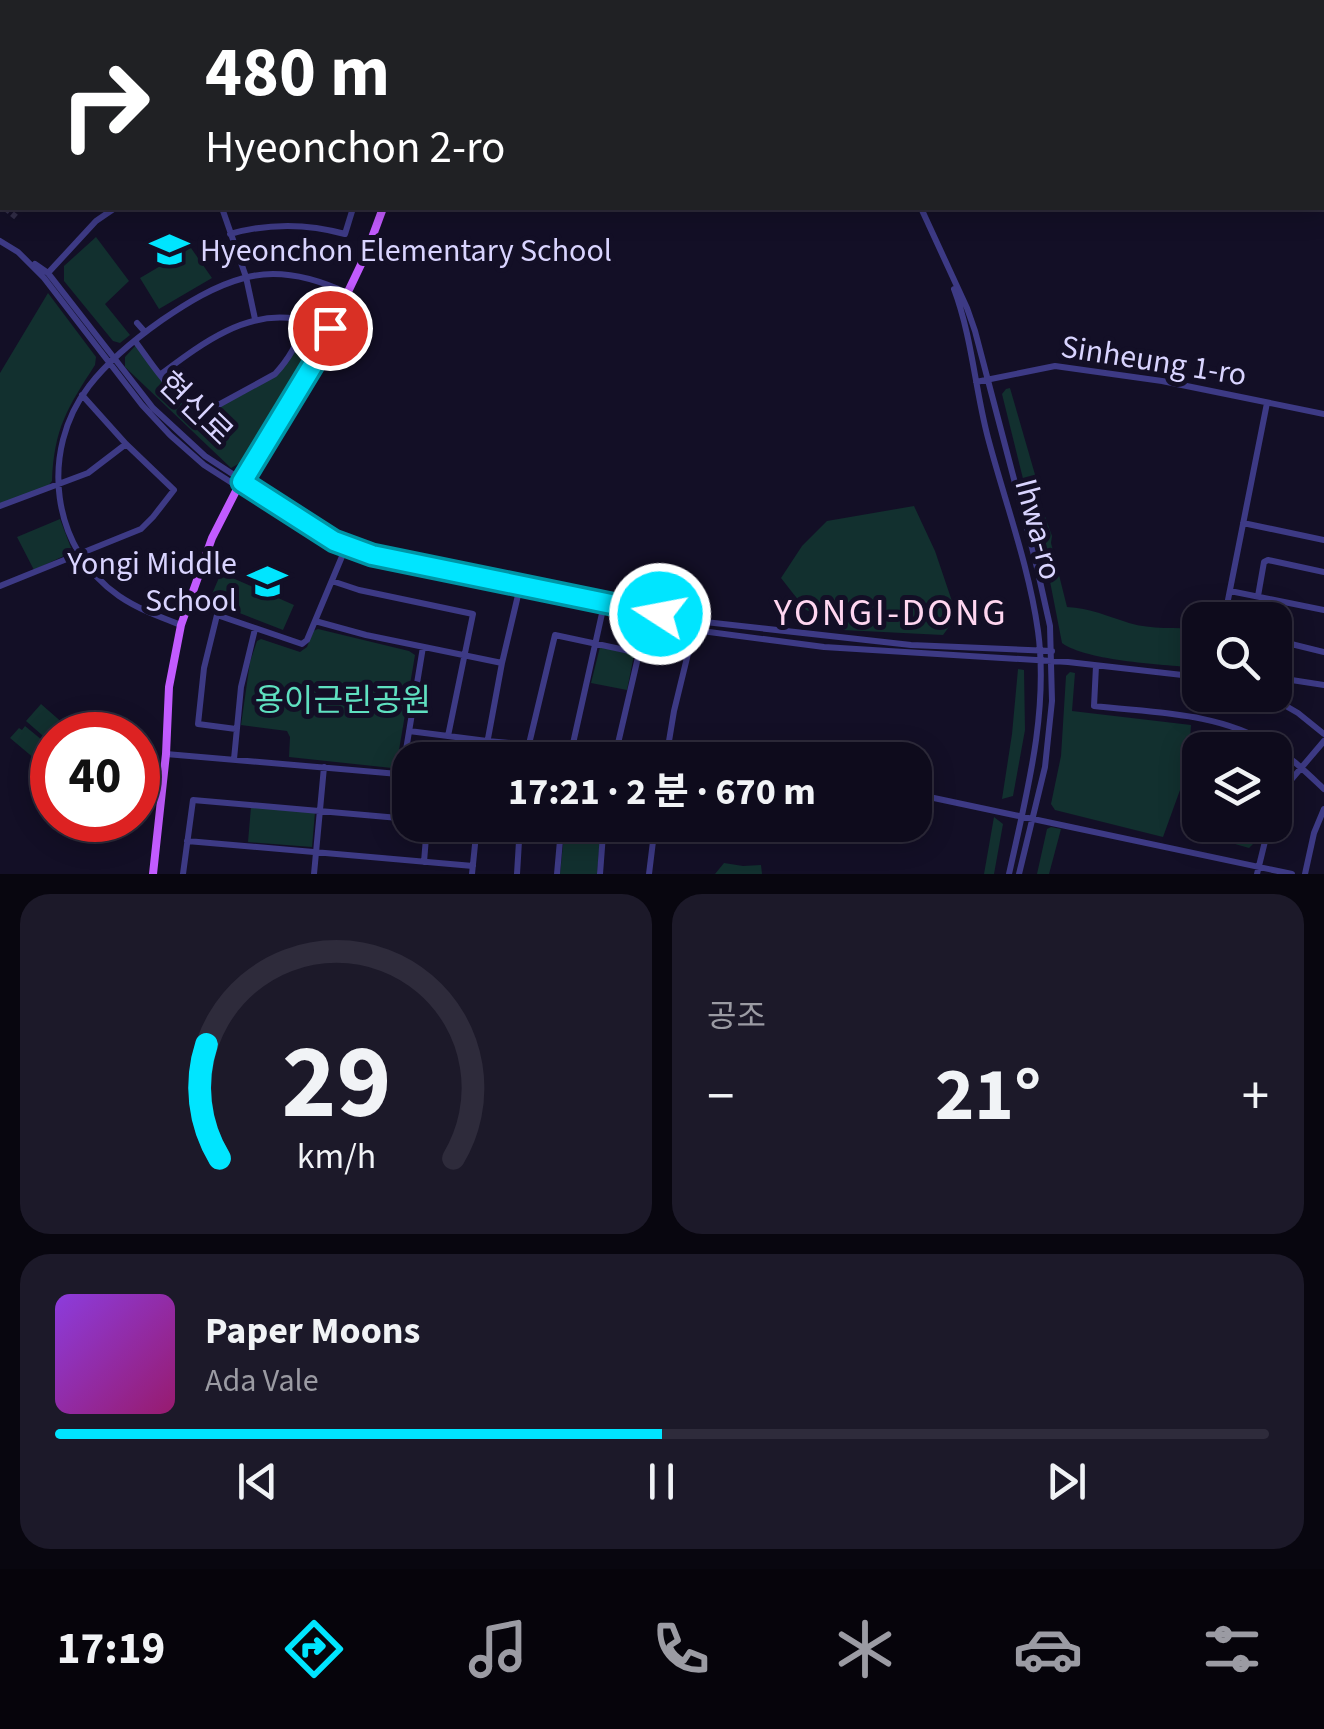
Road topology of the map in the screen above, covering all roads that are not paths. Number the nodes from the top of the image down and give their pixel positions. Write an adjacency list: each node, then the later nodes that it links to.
1 (112, 210): 9 (street)
2 (223, 210): 7 (street)
3 (353, 210): 7 (street)
4 (382, 210): 11 (main road)
5 (920, 210): 18 (street)
6 (920, 210): 19 (street, Ihwa-ro)
7 (230, 234): 10 (street)
8 (0, 241): 9 (street)
9 (46, 276): 16 (street)
10 (246, 277): 11 (street); 12 (street); 14 (street)
11 (347, 294): 24 (main road)
12 (255, 318): 17 (street); 17 (street)
13 (137, 323): 14 (street)
14 (145, 332): 15 (street)
15 (135, 341): 16 (street); 17 (street)
16 (112, 360): 20 (street); 24 (street)
17 (161, 374)
18 (986, 381): 19 (street, Sinheung 1-ro); 21 (street, Sinheung 1-ro); 49 (street)
19 (976, 382): 48 (street, Ihwa-ro)
20 (82, 395): 23 (street); 25 (street)
21 (1267, 403): 22 (street, Sinheung 1-ro); 27 (street)
22 (1324, 414)
23 (126, 444): 25 (street); 29 (street)
24 (240, 484): 30 (street); 41 (street, 현신로); 42 (main road)
25 (58, 486): 26 (street); 29 (street)
26 (0, 506)
27 (1243, 523): 28 (street); 35 (street)
28 (1324, 540)
29 (78, 554): 33 (street); 42 (street)
30 (342, 554): 32 (street); 34 (street)
31 (1324, 572): 36 (street)
32 (332, 581): 40 (street); 51 (street)
33 (0, 586)
34 (519, 591): 38 (street); 54 (street)
35 (1230, 591): 36 (street); 37 (street)
36 (1258, 596): 39 (street)
37 (1228, 602)
38 (603, 609): 44 (street); 45 (street)
39 (1324, 610)
40 (316, 621): 43 (street); 47 (street)
41 (696, 621): 44 (street); 48 (street, 현신로)
42 (181, 625): 71 (main road)
43 (255, 629): 60 (street); 60 (street)
44 (694, 630): 52 (street); 70 (street)
45 (595, 643): 67 (street); 68 (street); 69 (street)
46 (1292, 645): 50 (street)
47 (423, 648): 51 (street); 61 (street)
48 (1039, 651): 49 (street, 현신로); 52 (street, Ihwa-ro)
49 (1052, 651): 53 (street)
50 (1324, 652)
51 (464, 655): 54 (street); 62 (street)
52 (1039, 661): 53 (street); 81 (street, Ihwa-ro)
53 (1052, 662): 55 (street); 83 (street)
54 (502, 663): 64 (street)
55 (1096, 666): 56 (street); 74 (street)
56 (1182, 674)
57 (1292, 680): 58 (street)
58 (1324, 685)
59 (1292, 711): 63 (street)
60 (236, 729): 72 (street)
61 (410, 730): 62 (street); 65 (street)
62 (448, 736): 64 (street)
63 (1324, 737): 74 (street)
64 (487, 741): 66 (street)
65 (409, 742)
66 (501, 742)
67 (530, 742)
68 (573, 742)
69 (618, 742)
70 (669, 742)
71 (166, 754): 72 (street); 96 (main road)
72 (234, 759): 73 (street)
73 (324, 767): 75 (street); 80 (street)
74 (1301, 767): 76 (street); 77 (street)
75 (392, 773)
76 (1292, 778)
77 (1324, 789)
78 (932, 797): 81 (street)
79 (1324, 809): 106 (street)
80 (320, 812): 82 (street); 84 (street); 92 (street)
81 (1022, 816): 83 (street); 103 (street, Ihwa-ro)
82 (392, 818)
83 (1032, 818): 95 (street); 104 (street)
84 (188, 841): 92 (street); 97 (street)
85 (426, 842): 93 (street)
86 (475, 842): 94 (street)
87 (518, 842): 99 (street)
88 (560, 842): 100 (street)
89 (602, 842): 101 (street)
90 (653, 842): 102 (street)
91 (1265, 842): 95 (street)
92 (316, 854): 93 (street); 98 (street)
93 (424, 862): 94 (street)
94 (472, 870)
95 (1258, 870): 105 (street)
96 (153, 874)
97 (183, 874)
98 (314, 874)
99 (517, 874)
100 (557, 874)
101 (600, 874)
102 (649, 874)
103 (1008, 874)
104 (1019, 874)
105 (1292, 874)
106 (1305, 874)

